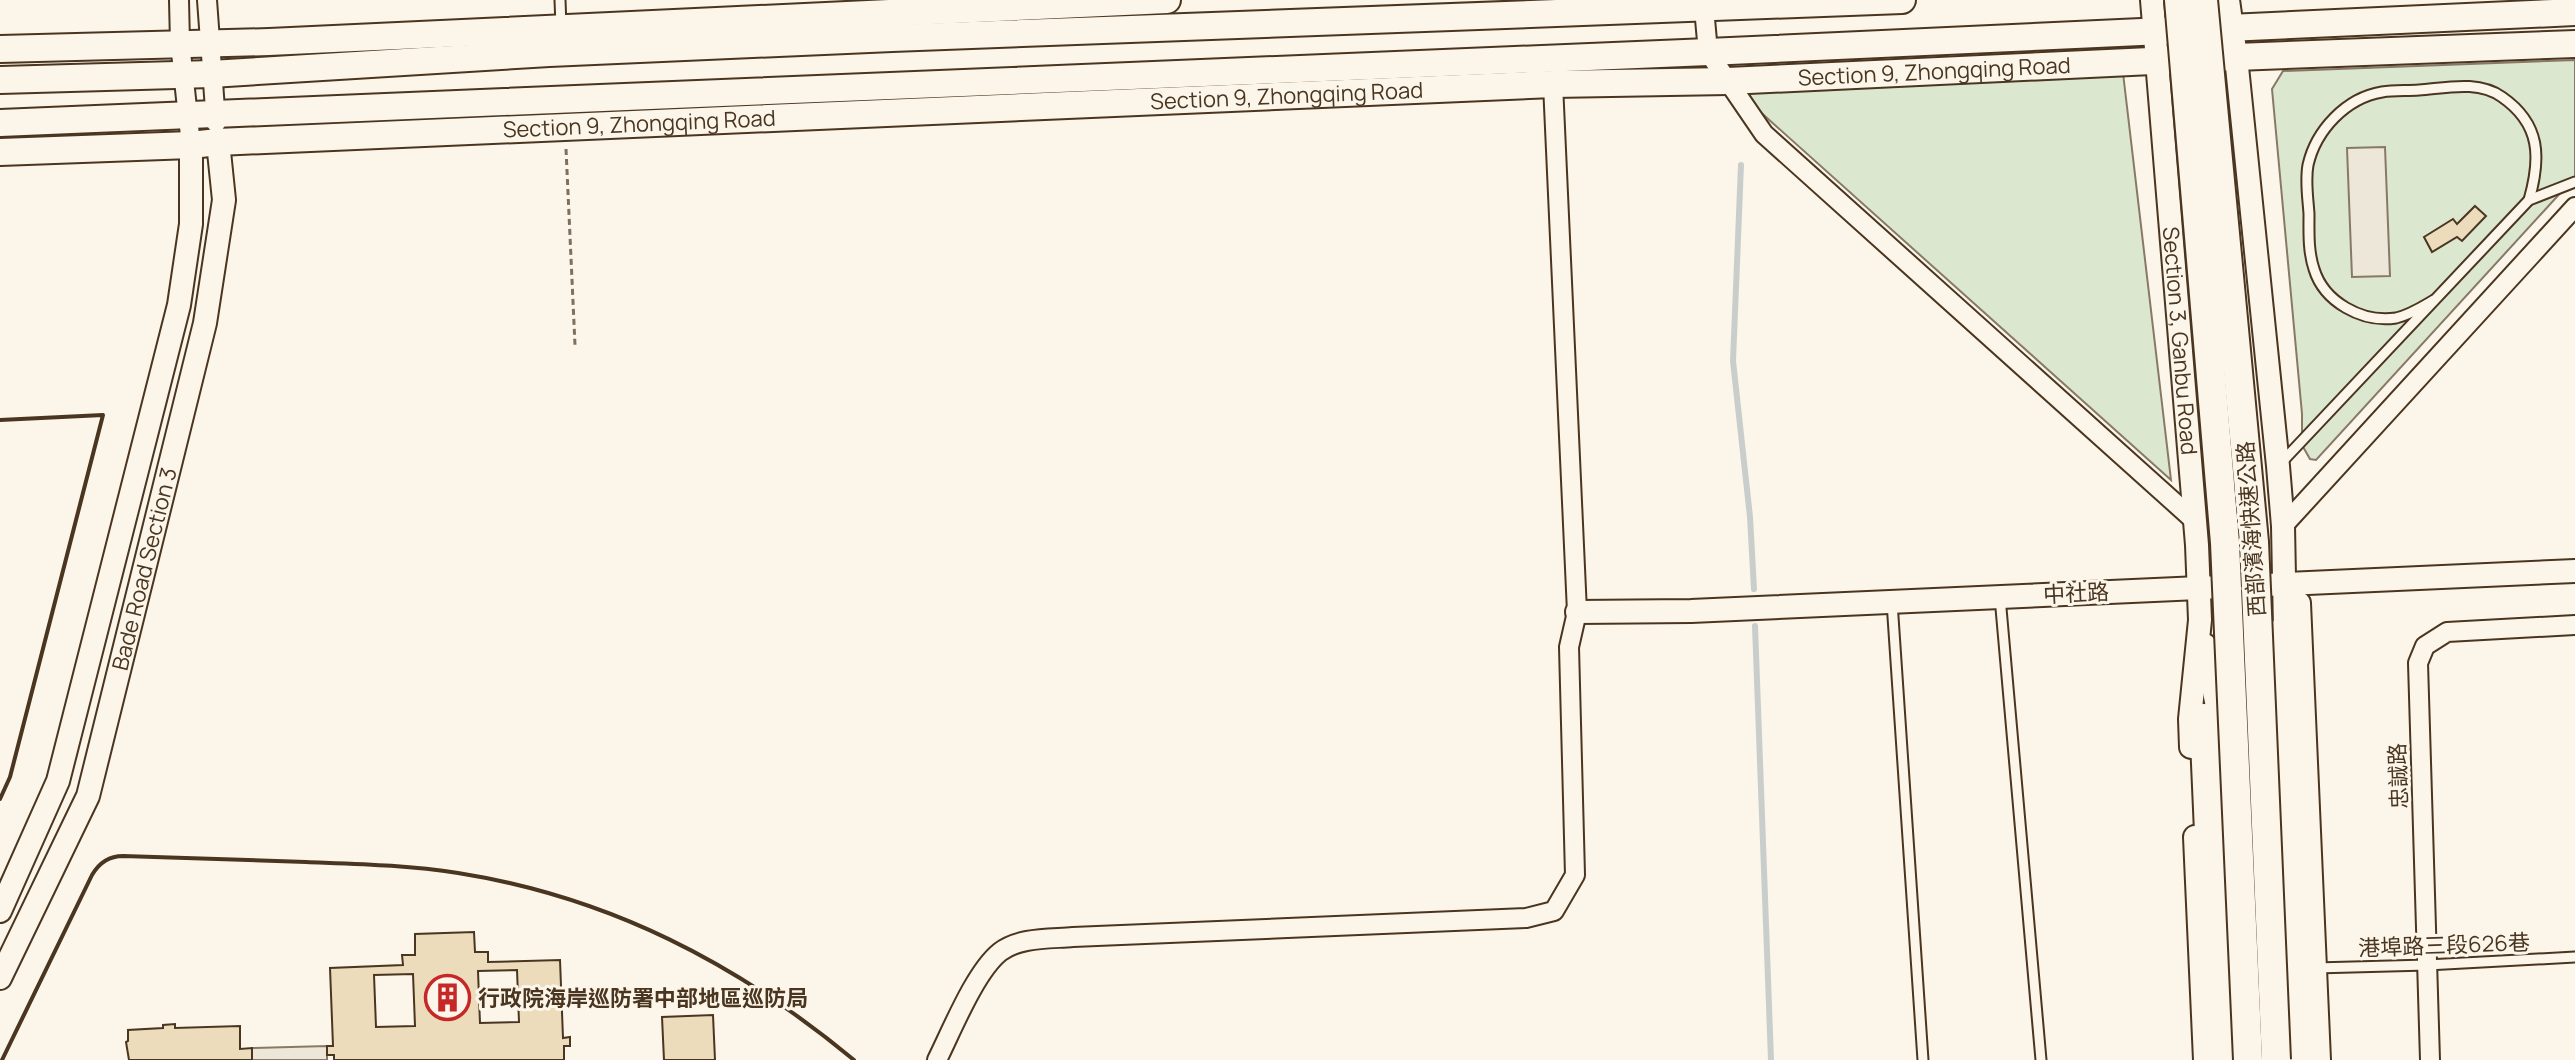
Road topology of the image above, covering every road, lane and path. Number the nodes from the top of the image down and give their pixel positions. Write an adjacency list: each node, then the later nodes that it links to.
1 (179, 0): 16 (street)
2 (207, 0): 15 (street)
3 (560, 0): 13 (lane)
4 (1167, 0): 13 (main road)
5 (1902, 0): 10 (main road)
6 (2152, 0): 14 (street, Section 3, Ganbu Road)
7 (2179, 0): 65 (highway, 西部濱海快速公路, bridge)
8 (2203, 0): 66 (highway, 西部濱海快速公路, bridge)
9 (2228, 0): 12 (street)
10 (1705, 4): 19 (street); 22 (main road)
11 (2575, 12): 12 (main road, Section 9, Zhongqing Road)
12 (2232, 28): 14 (main road, Section 9, Zhongqing Road); 20 (street)
13 (561, 29): 15 (main road)
14 (2155, 32): 19 (main road, Section 9, Zhongqing Road); 21 (street, Section 3, Ganbu Road)
15 (208, 42): 16 (main road); 22 (street)
16 (180, 43): 18 (main road); 23 (street)
17 (2575, 44): 20 (main road, Section 9, Zhongqing Road)
18 (0, 49)
19 (1708, 52): 25 (street); 27 (main road, Section 9, Zhongqing Road)
20 (2236, 57): 21 (main road, Section 9, Zhongqing Road); 39 (street)
21 (2157, 61): 25 (main road, Section 9, Zhongqing Road); 40 (street, Section 3, Ganbu Road)
22 (211, 74): 23 (main road); 27 (street)
23 (184, 75): 24 (main road); 28 (street)
24 (0, 80)
25 (1728, 81): 26 (main road, Section 9, Zhongqing Road); 40 (street)
26 (1553, 84): 30 (main road, Section 9, Zhongqing Road); 47 (street)
27 (215, 112): 28 (main road, Section 9, Zhongqing Road); 31 (street)
28 (187, 114): 29 (main road, Section 9, Zhongqing Road); 32 (street)
29 (0, 123)
30 (565, 127): 31 (main road, Section 9, Zhongqing Road); 38 (path)
31 (218, 142): 32 (main road, Section 9, Zhongqing Road); 53 (street, Bade Road Section 3)
32 (191, 145): 33 (main road, Section 9, Zhongqing Road); 52 (street, Bade Road Section 3)
33 (0, 152)
34 (2575, 182): 35 (lane)
35 (2529, 200): 37 (lane); 37 (lane)
36 (2575, 207): 41 (street)
37 (2434, 300): 39 (lane)
38 (575, 345)
39 (2278, 466): 41 (street)
40 (2195, 521): 44 (street, Section 3, Ganbu Road)
41 (2283, 533): 43 (street)
42 (2575, 571): 43 (street, 中社路)
43 (2284, 583): 44 (street, 中社路); 50 (street); 57 (street); 67 (street)
44 (2198, 587): 45 (street, 中社路); 48 (street, Section 3, Ganbu Road)
45 (2000, 597): 46 (street, 中社路); 61 (lane)
46 (1892, 602): 47 (street, 中社路); 60 (lane)
47 (1577, 612): 59 (street)
48 (2200, 620): 51 (street, Section 3, Ganbu Road); 62 (street, Section 3, Ganbu Road); 64 (street, Section 3, Ganbu Road)
49 (2575, 625): 56 (street, 忠誠路)
50 (2285, 629): 68 (highway)
51 (2204, 718): 63 (highway)
52 (58, 781): 53 (street); 54 (street, Bade Road Section 3)
53 (88, 796): 58 (street, Bade Road Section 3)
54 (0, 911)
55 (2575, 957): 56 (lane, 港埠路三段626巷)
56 (2427, 965): 57 (lane, 港埠路三段626巷); 70 (street, 忠誠路)
57 (2315, 968): 69 (street)
58 (0, 978)
59 (937, 1060)
60 (1923, 1060)
61 (2041, 1060)
62 (2205, 1060)
63 (2219, 1060)
64 (2233, 1060)
65 (2248, 1060)
66 (2276, 1060)
67 (2291, 1060)
68 (2304, 1060)
69 (2319, 1060)
70 (2430, 1060)

